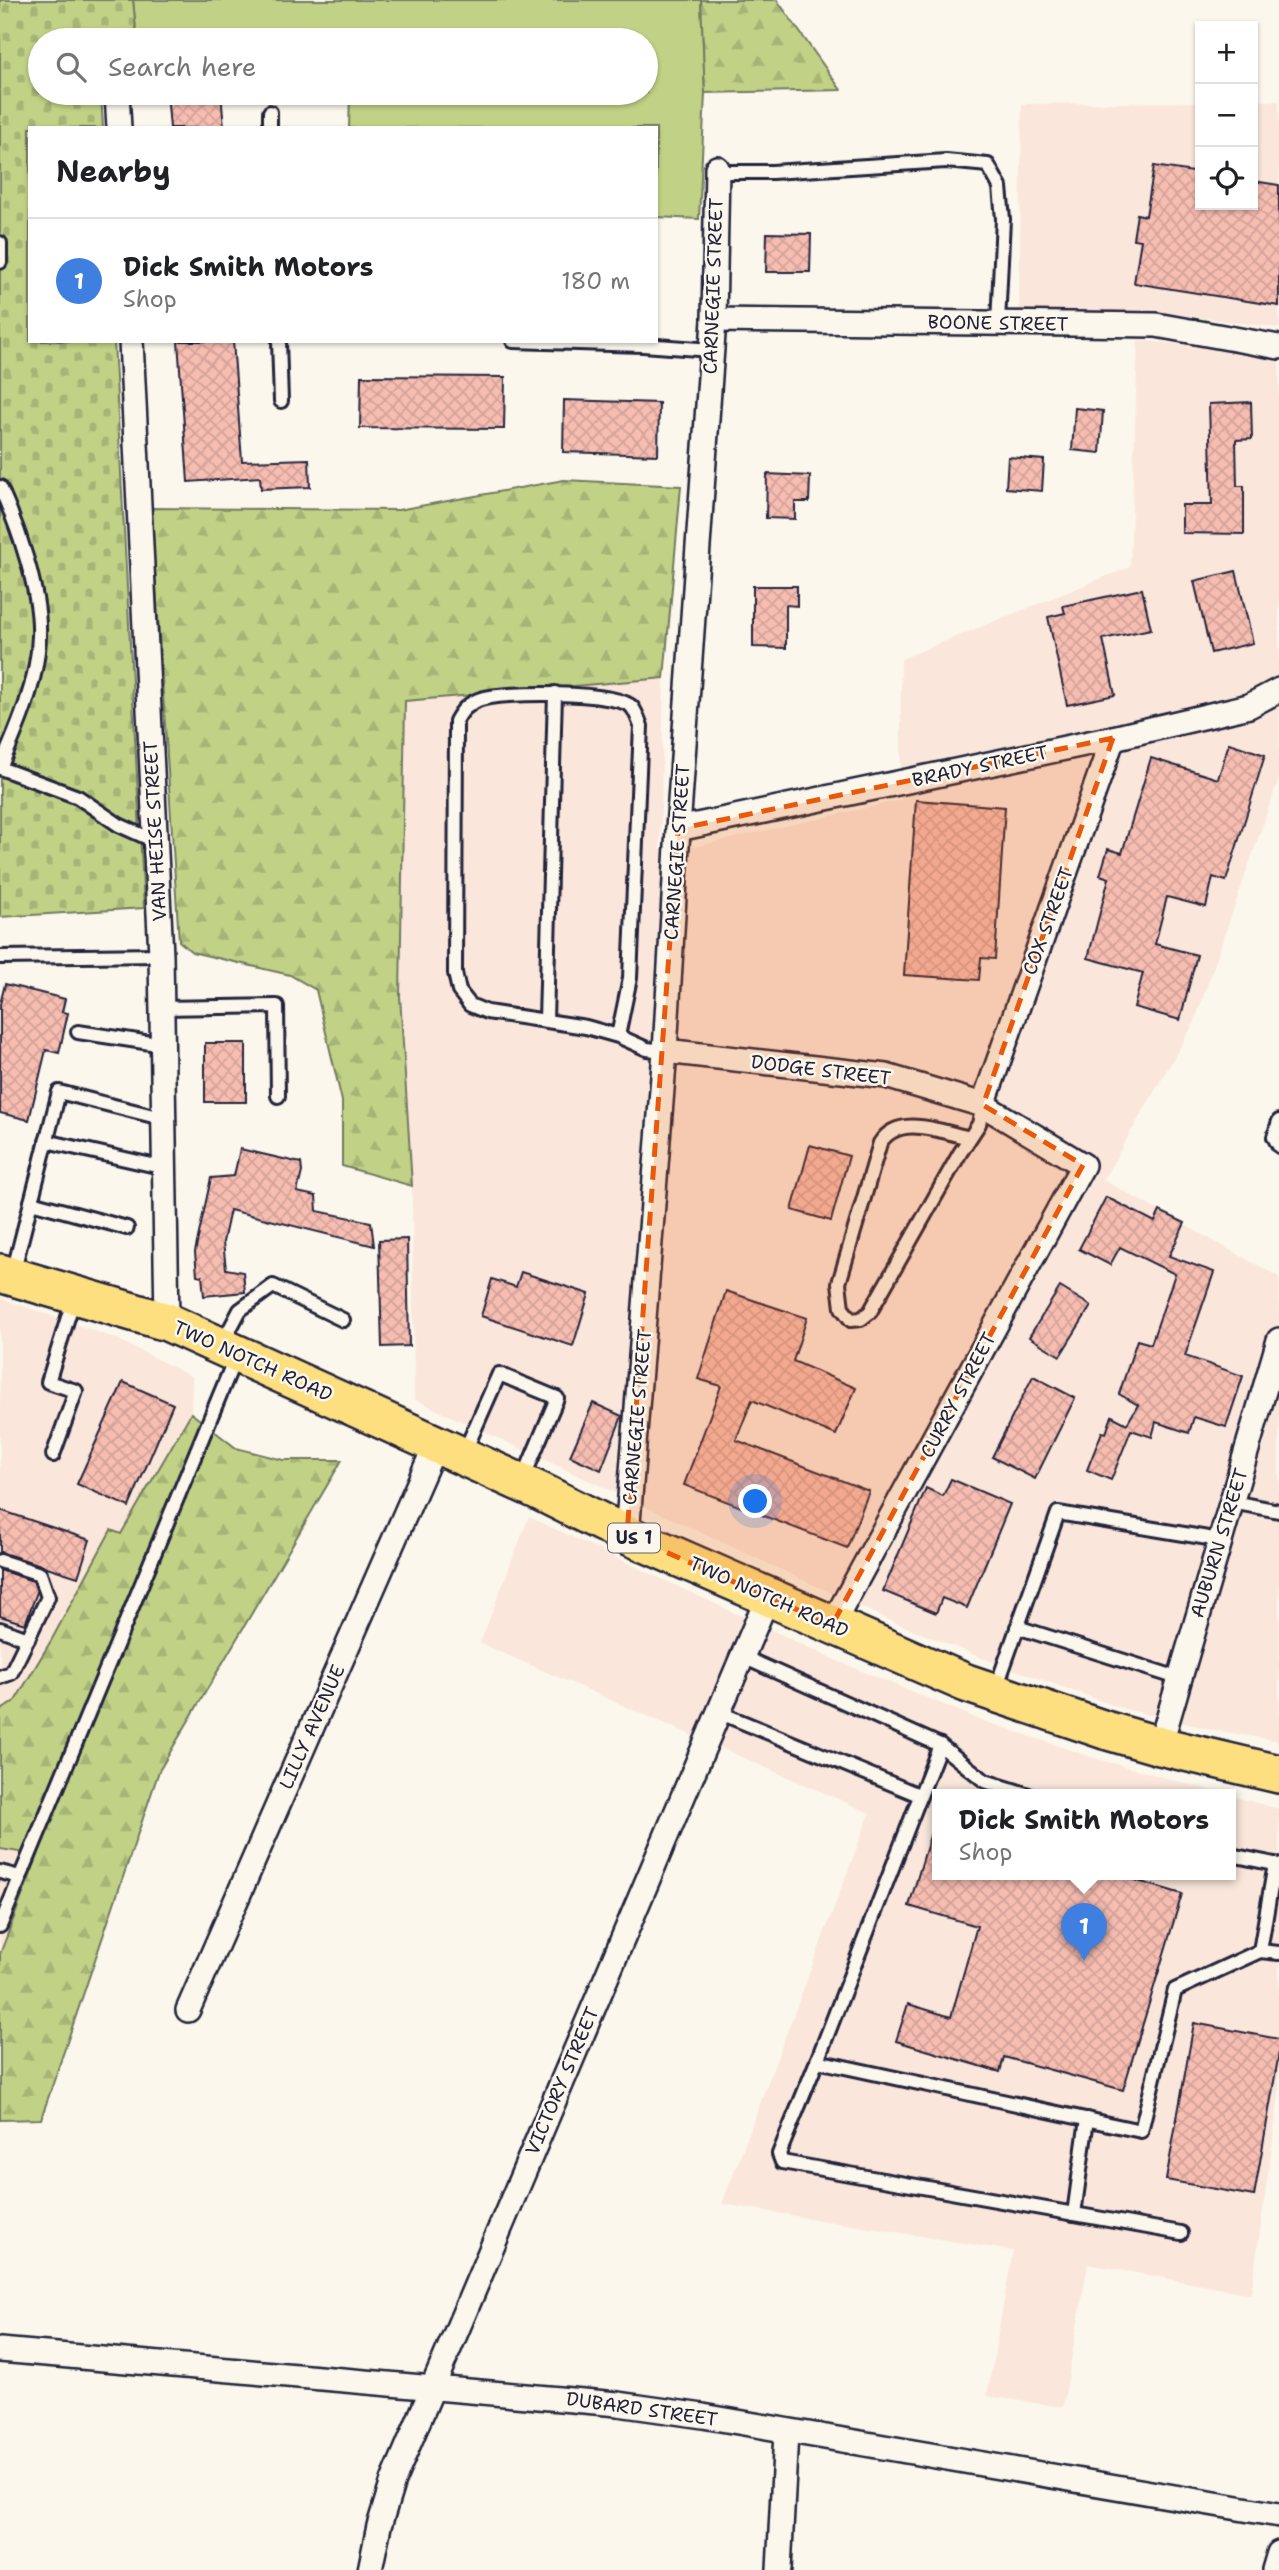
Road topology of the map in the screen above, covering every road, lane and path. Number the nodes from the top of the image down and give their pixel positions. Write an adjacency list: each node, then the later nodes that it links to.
1 (118, 105): 3 (street)
2 (270, 112): 4 (lane)
3 (119, 126)
4 (270, 126)
5 (717, 170): 8 (street, CARNEGIE STREET); 9 (lane)
6 (0, 243): 7 (lane)
7 (0, 262)
8 (715, 320): 9 (street, BOONE STREET); 14 (street, CARNEGIE STREET)
9 (998, 323): 13 (street, BOONE STREET)
10 (131, 343): 22 (street, VAN HEISE STREET)
11 (279, 343): 15 (lane)
12 (578, 343): 14 (lane)
13 (1279, 346)
14 (712, 350): 21 (street, CARNEGIE STREET)
15 (281, 401)
16 (0, 486): 20 (lane)
17 (1279, 690): 19 (street, BRADY STREET)
18 (555, 693): 26 (lane); 26 (lane); 28 (lane)
19 (1114, 738): 21 (street, BRADY STREET); 32 (street, COX STREET)
20 (0, 768): 22 (lane)
21 (678, 829): 30 (street, CARNEGIE STREET)
22 (156, 842): 23 (street, VAN HEISE STREET)
23 (161, 955): 24 (lane); 25 (street, VAN HEISE STREET)
24 (0, 957)
25 (163, 1007): 29 (street, VAN HEISE STREET); 31 (lane)
26 (546, 1020): 28 (lane)
27 (78, 1032): 29 (lane)
28 (618, 1036): 30 (lane)
29 (164, 1045): 33 (street, VAN HEISE STREET)
30 (665, 1051): 32 (street, DODGE STREET); 53 (street, CARNEGIE STREET)
31 (278, 1096)
32 (983, 1105): 35 (lane); 38 (street, DODGE STREET)
33 (165, 1119): 36 (lane); 39 (street, VAN HEISE STREET)
34 (1279, 1121): 37 (lane)
35 (970, 1138): 35 (lane)
36 (46, 1142): 39 (lane); 40 (lane)
37 (1279, 1146)
38 (1083, 1164): 57 (street, CURRY STREET)
39 (165, 1168): 45 (street, VAN HEISE STREET)
40 (31, 1202): 41 (lane); 42 (lane)
41 (127, 1227)
42 (6, 1275): 43 (main road, TWO NOTCH ROAD / US 1)
43 (76, 1295): 45 (main road, TWO NOTCH ROAD / US 1); 49 (lane)
44 (343, 1320): 47 (lane)
45 (167, 1322): 47 (main road, TWO NOTCH ROAD / US 1)
46 (1279, 1340): 51 (street, AUBURN STREET)
47 (229, 1349): 48 (main road, TWO NOTCH ROAD / US 1); 74 (lane)
48 (449, 1450): 50 (main road, TWO NOTCH ROAD / US 1); 50 (lane); 78 (street, LILLY AVENUE)
49 (53, 1455)
50 (522, 1483): 53 (main road, TWO NOTCH ROAD / US 1)
51 (1231, 1502): 52 (lane); 54 (street, AUBURN STREET)
52 (1279, 1511)
53 (627, 1535): 56 (main road, TWO NOTCH ROAD / US 1)
54 (1220, 1540): 58 (lane); 63 (street, AUBURN STREET)
55 (0, 1561): 60 (lane)
56 (768, 1596): 57 (main road, TWO NOTCH ROAD / US 1); 61 (street, VICTORY STREET)
57 (832, 1625): 64 (main road, TWO NOTCH ROAD / US 1)
58 (1017, 1627): 63 (lane); 64 (lane)
59 (0, 1629): 60 (lane)
60 (28, 1639): 62 (lane)
61 (741, 1656): 65 (street, VICTORY STREET); 66 (lane)
62 (0, 1678)
63 (1178, 1678): 67 (street, AUBURN STREET)
64 (994, 1693): 67 (main road, TWO NOTCH ROAD / US 1)
65 (718, 1712): 70 (lane); 84 (street, VICTORY STREET)
66 (940, 1745): 69 (lane); 70 (lane)
67 (1160, 1746): 68 (main road, TWO NOTCH ROAD / US 1)
68 (1279, 1774)
69 (1010, 1789)
70 (919, 1795): 79 (lane)
71 (1236, 1857): 72 (lane)
72 (1277, 1864): 76 (lane)
73 (0, 1872): 74 (lane)
74 (20, 1877): 75 (lane)
75 (0, 1926)
76 (1260, 1951): 77 (lane); 80 (lane)
77 (1279, 1953)
78 (188, 2010)
79 (817, 2061): 80 (lane); 81 (lane)
80 (1087, 2119): 81 (lane)
81 (1074, 2214): 82 (lane)
82 (1181, 2233)
83 (0, 2350): 84 (street, DUBARD STREET)
84 (433, 2386): 85 (street, DUBARD STREET); 88 (street, VICTORY STREET)
85 (786, 2432): 86 (street, DUBARD STREET); 89 (street)
86 (1279, 2515)
87 (1279, 2553): 90 (street)
88 (370, 2570)
89 (779, 2570)
90 (1274, 2570)

